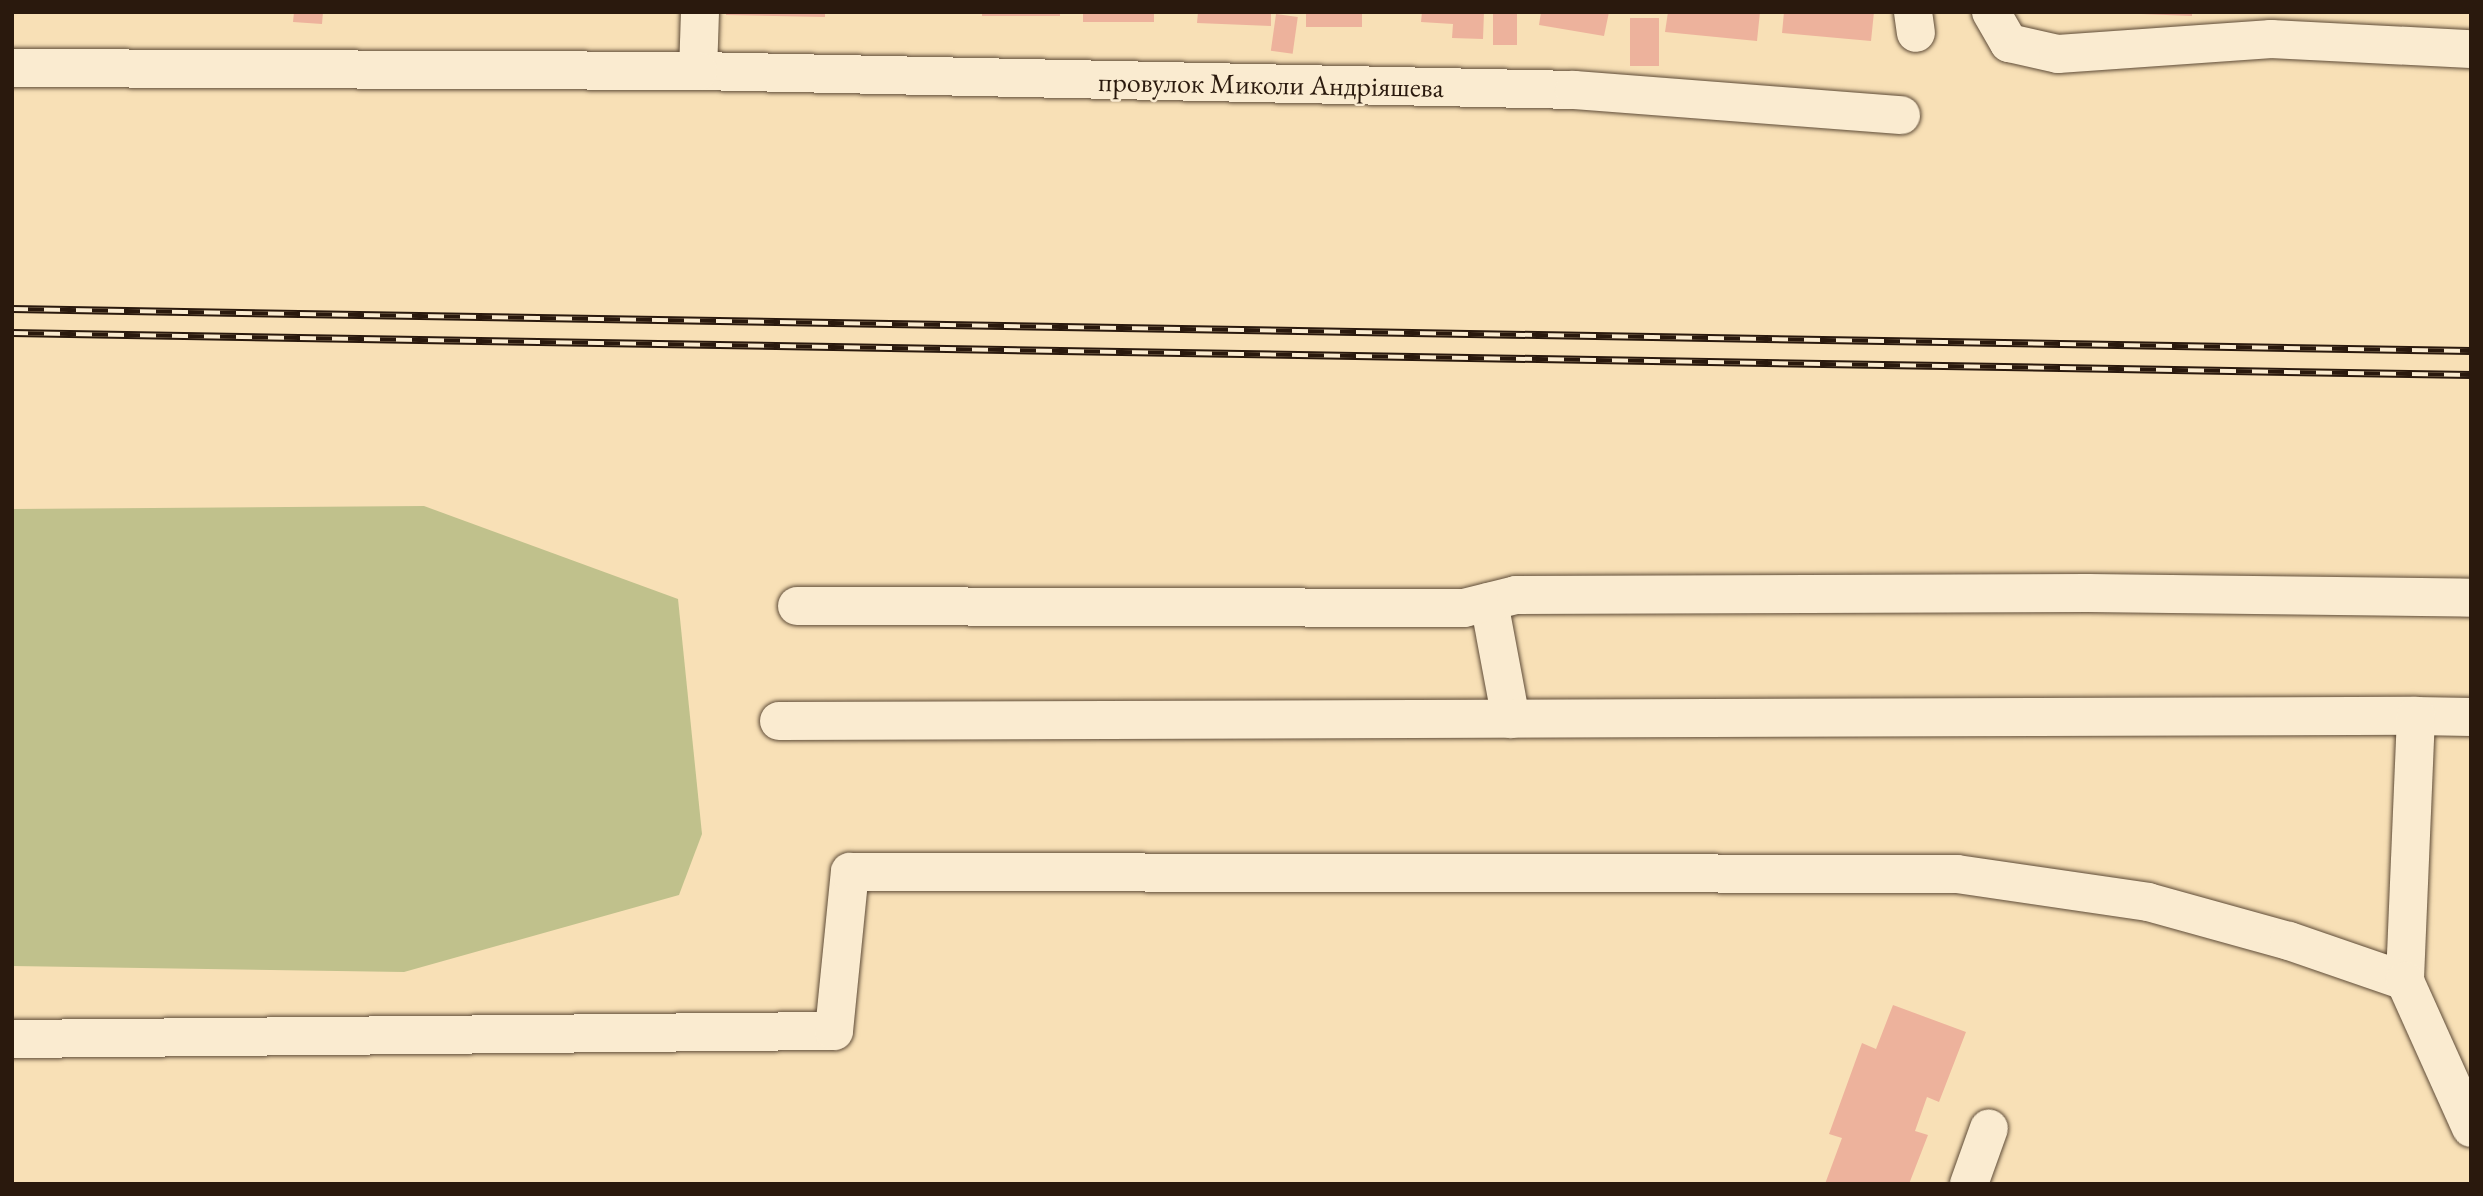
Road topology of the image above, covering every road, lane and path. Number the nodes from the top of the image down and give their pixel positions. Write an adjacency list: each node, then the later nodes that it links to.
1 (700, 12): 5 (street)
2 (1991, 12): 3 (street)
3 (2471, 49)
4 (12, 68): 5 (street, провулок Миколи Андріяшева)
5 (698, 71): 6 (street, провулок Миколи Андріяшева)
6 (1902, 115)
7 (2471, 598): 8 (street)
8 (1489, 602): 9 (street); 12 (street)
9 (797, 606)
10 (2416, 716): 11 (street); 12 (street); 14 (street)
11 (2471, 717)
12 (1511, 719): 13 (street)
13 (779, 721)
14 (2405, 981): 15 (street); 17 (street)
15 (12, 1039)
16 (1989, 1128): 18 (street)
17 (2471, 1128)
18 (1969, 1184)

